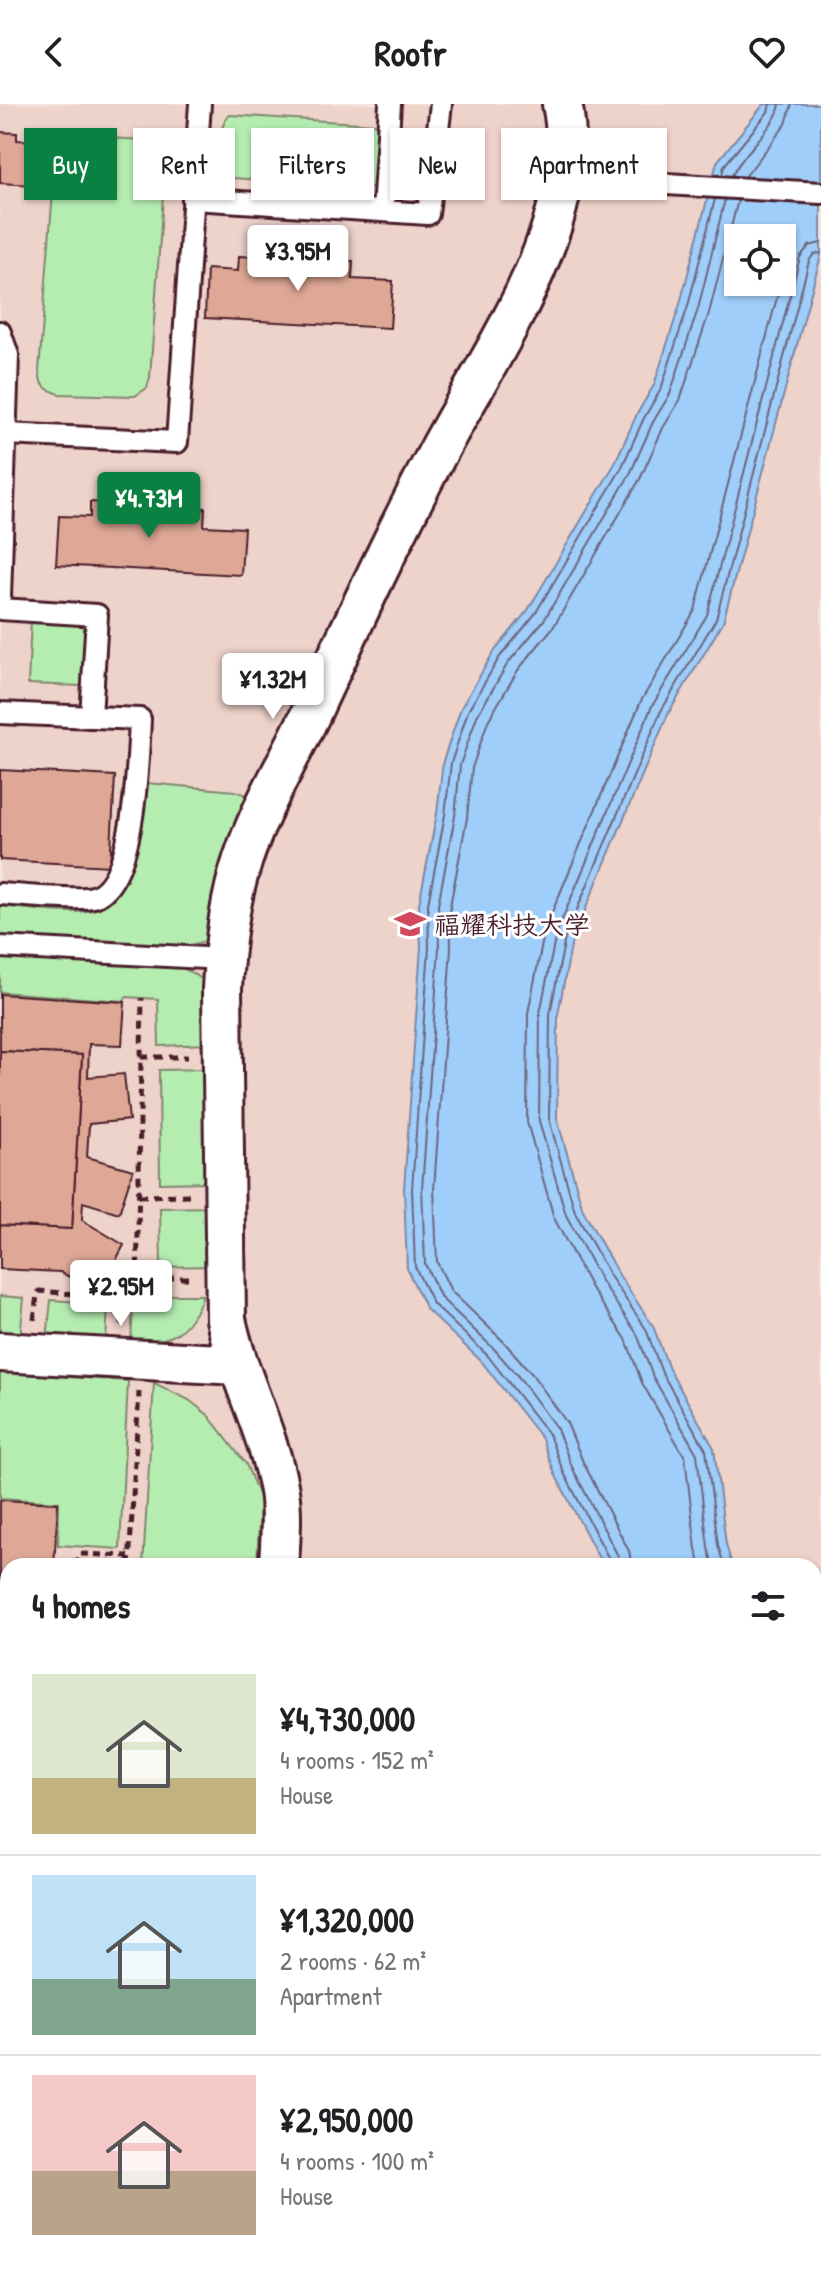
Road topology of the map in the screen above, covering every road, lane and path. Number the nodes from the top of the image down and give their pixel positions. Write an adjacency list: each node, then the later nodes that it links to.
1 (200, 104): 5 (lane)
2 (390, 104): 12 (lane)
3 (441, 104): 12 (lane)
4 (562, 104): 6 (street)
5 (198, 128)
6 (565, 128)
7 (667, 183): 8 (lane)
8 (821, 193)
9 (193, 200): 14 (lane)
10 (209, 200): 12 (lane)
11 (557, 200): 22 (street)
12 (383, 211)
13 (0, 332): 14 (lane)
14 (5, 434): 15 (lane)
15 (0, 568): 16 (lane)
16 (0, 597)
17 (0, 609): 19 (lane)
18 (0, 713): 19 (lane)
19 (91, 717): 20 (lane)
20 (0, 894)
21 (0, 947): 22 (lane)
22 (223, 959): 24 (street)
23 (142, 998): 25 (path)
24 (223, 1056): 25 (path); 26 (street)
25 (141, 1057): 27 (path)
26 (225, 1194): 27 (path); 29 (street)
27 (139, 1196): 28 (path)
28 (138, 1278): 29 (path); 30 (path)
29 (226, 1278): 32 (street)
30 (15, 1353): 31 (street)
31 (124, 1360): 32 (street); 33 (path)
32 (238, 1365): 35 (street)
33 (129, 1556): 34 (path)
34 (78, 1558)
35 (279, 1558)

